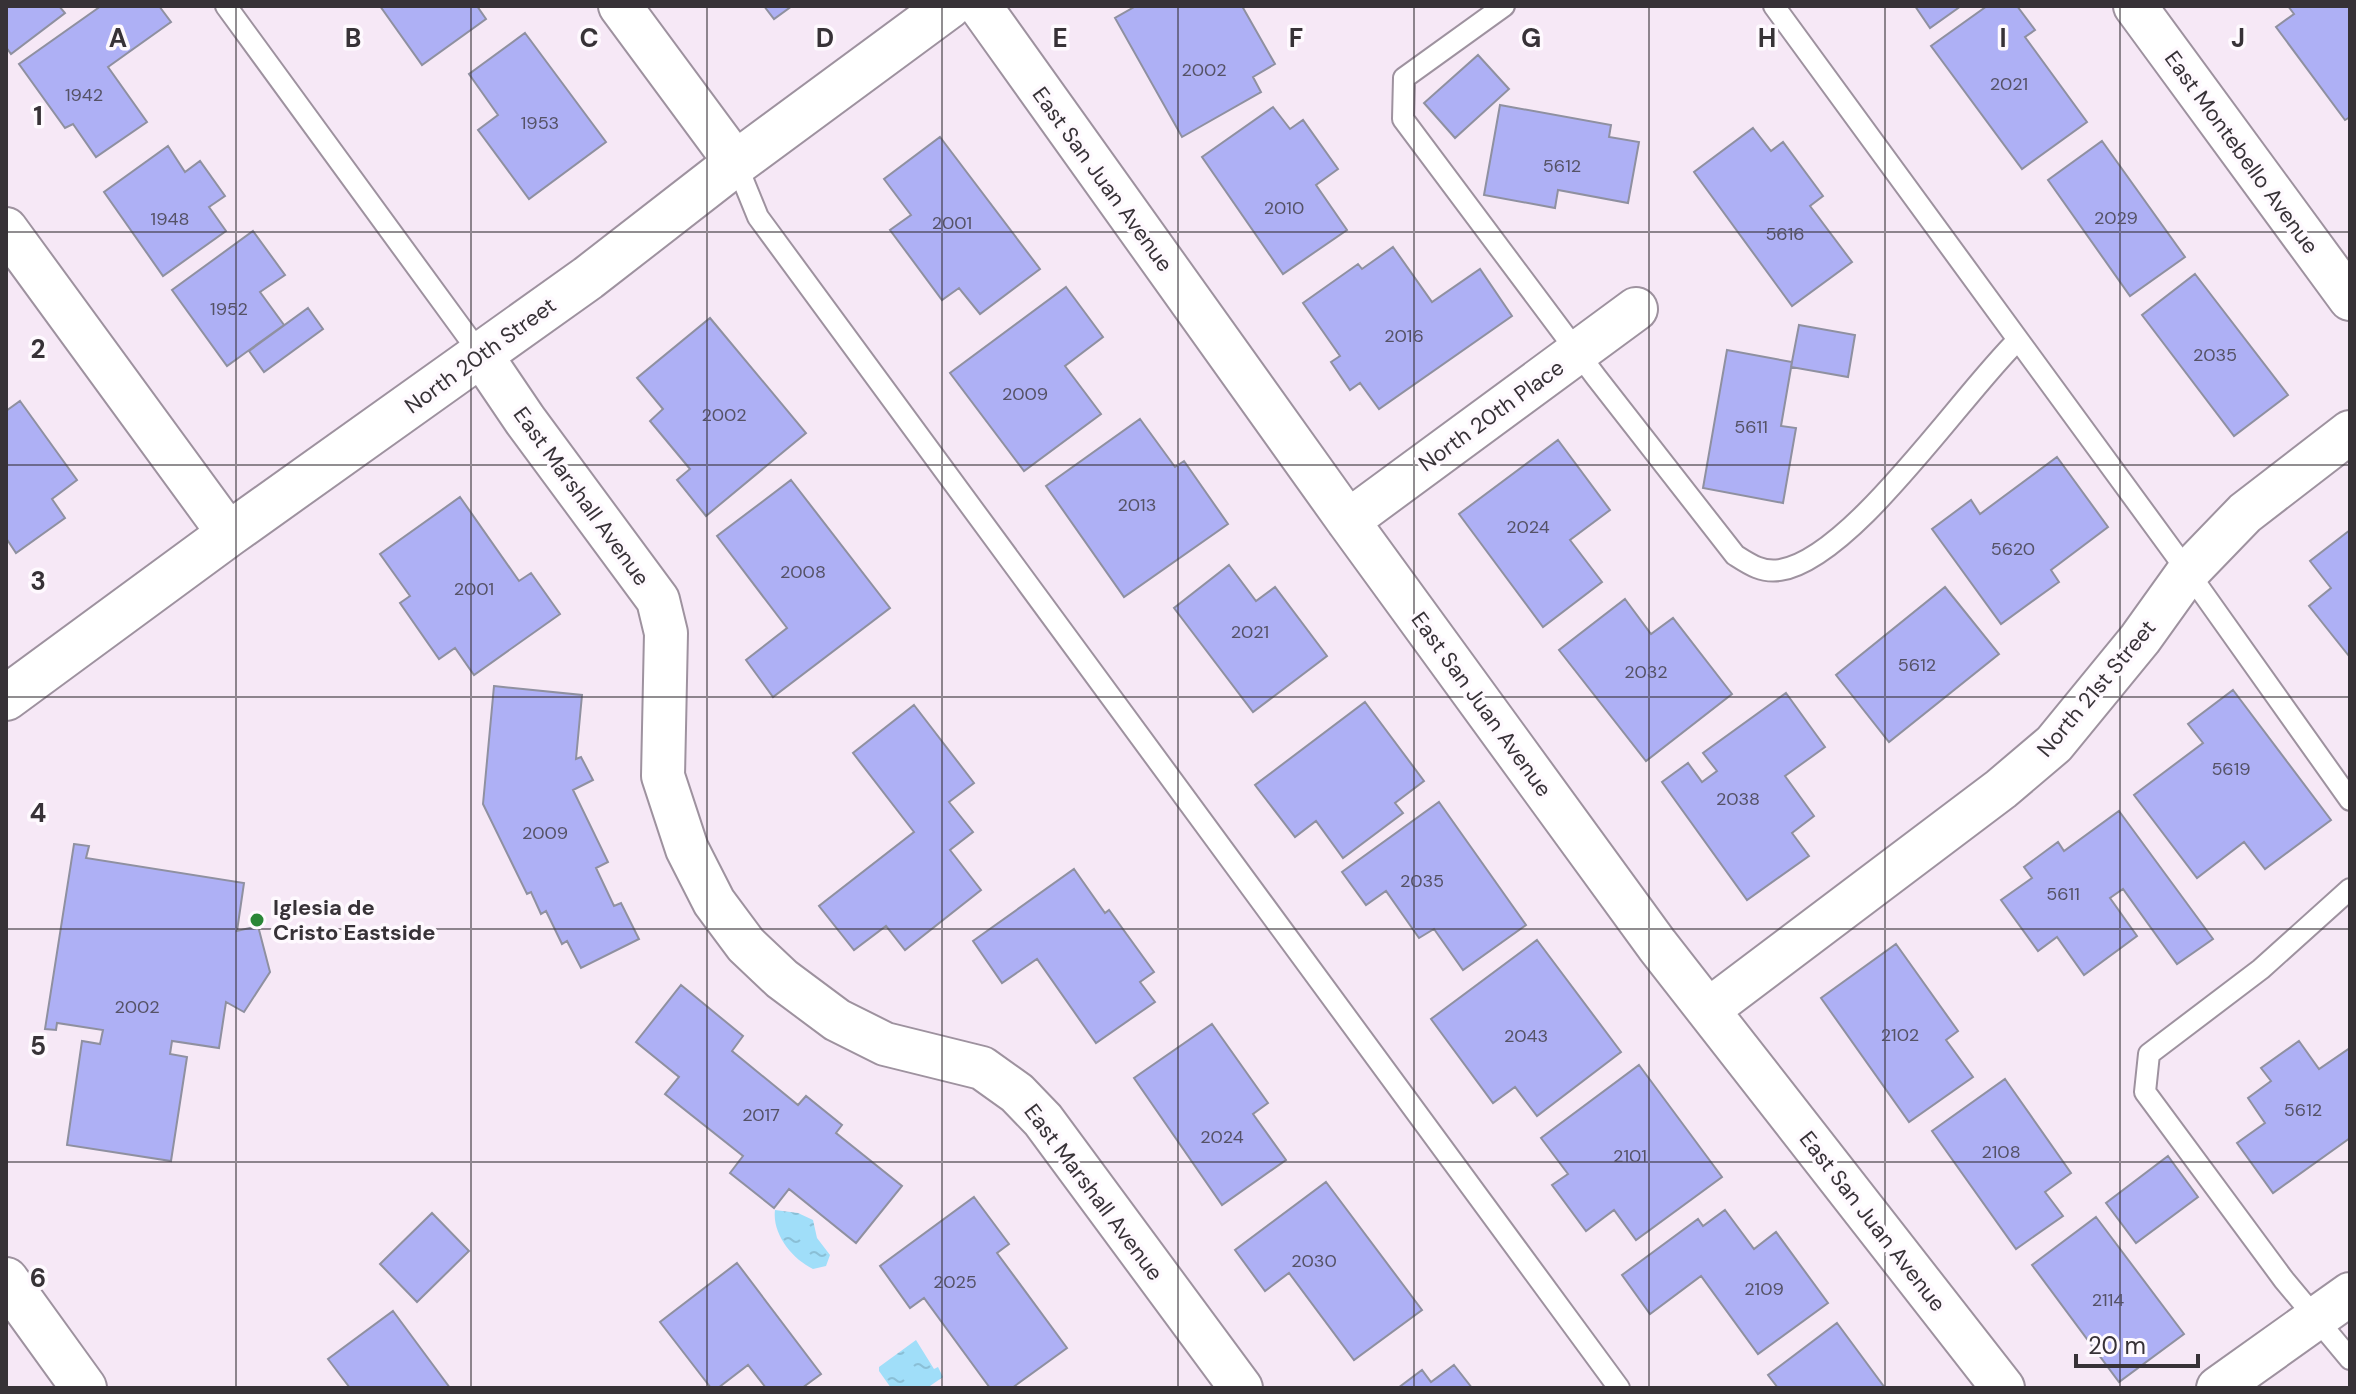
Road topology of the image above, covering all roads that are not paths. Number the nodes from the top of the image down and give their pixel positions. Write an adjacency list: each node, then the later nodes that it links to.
1 (226, 6): 14 (lane)
2 (620, 6): 8 (street)
3 (949, 6): 8 (street, North 20th Street)
4 (980, 6): 16 (street, East San Juan Avenue)
5 (1504, 6): 13 (lane)
6 (1774, 6): 12 (lane)
7 (2135, 6): 10 (street, East Montebello Avenue)
8 (736, 163): 14 (street, North 20th Street); 29 (lane)
9 (6, 229): 17 (street)
10 (2350, 299)
11 (1636, 309): 13 (street, North 20th Place)
12 (2018, 340): 13 (lane); 18 (lane)
13 (1578, 351): 16 (street, North 20th Place)
14 (481, 355): 17 (street, North 20th Street); 28 (street, East Marshall Avenue)
15 (2350, 432): 18 (street, North 21st Street)
16 (1348, 521): 22 (street, East San Juan Avenue)
17 (229, 534): 19 (street, North 20th Street)
18 (2188, 572): 20 (lane); 22 (street, North 21st Street)
19 (6, 698)
20 (2350, 800)
21 (2350, 889): 25 (lane)
22 (1708, 1010): 30 (street, East San Juan Avenue)
23 (6, 1280): 27 (street)
24 (2350, 1294): 25 (street)
25 (2316, 1318): 26 (lane); 31 (street)
26 (2350, 1359)
27 (84, 1388)
28 (1241, 1388)
29 (1619, 1388)
30 (2003, 1388)
31 (2218, 1388)

